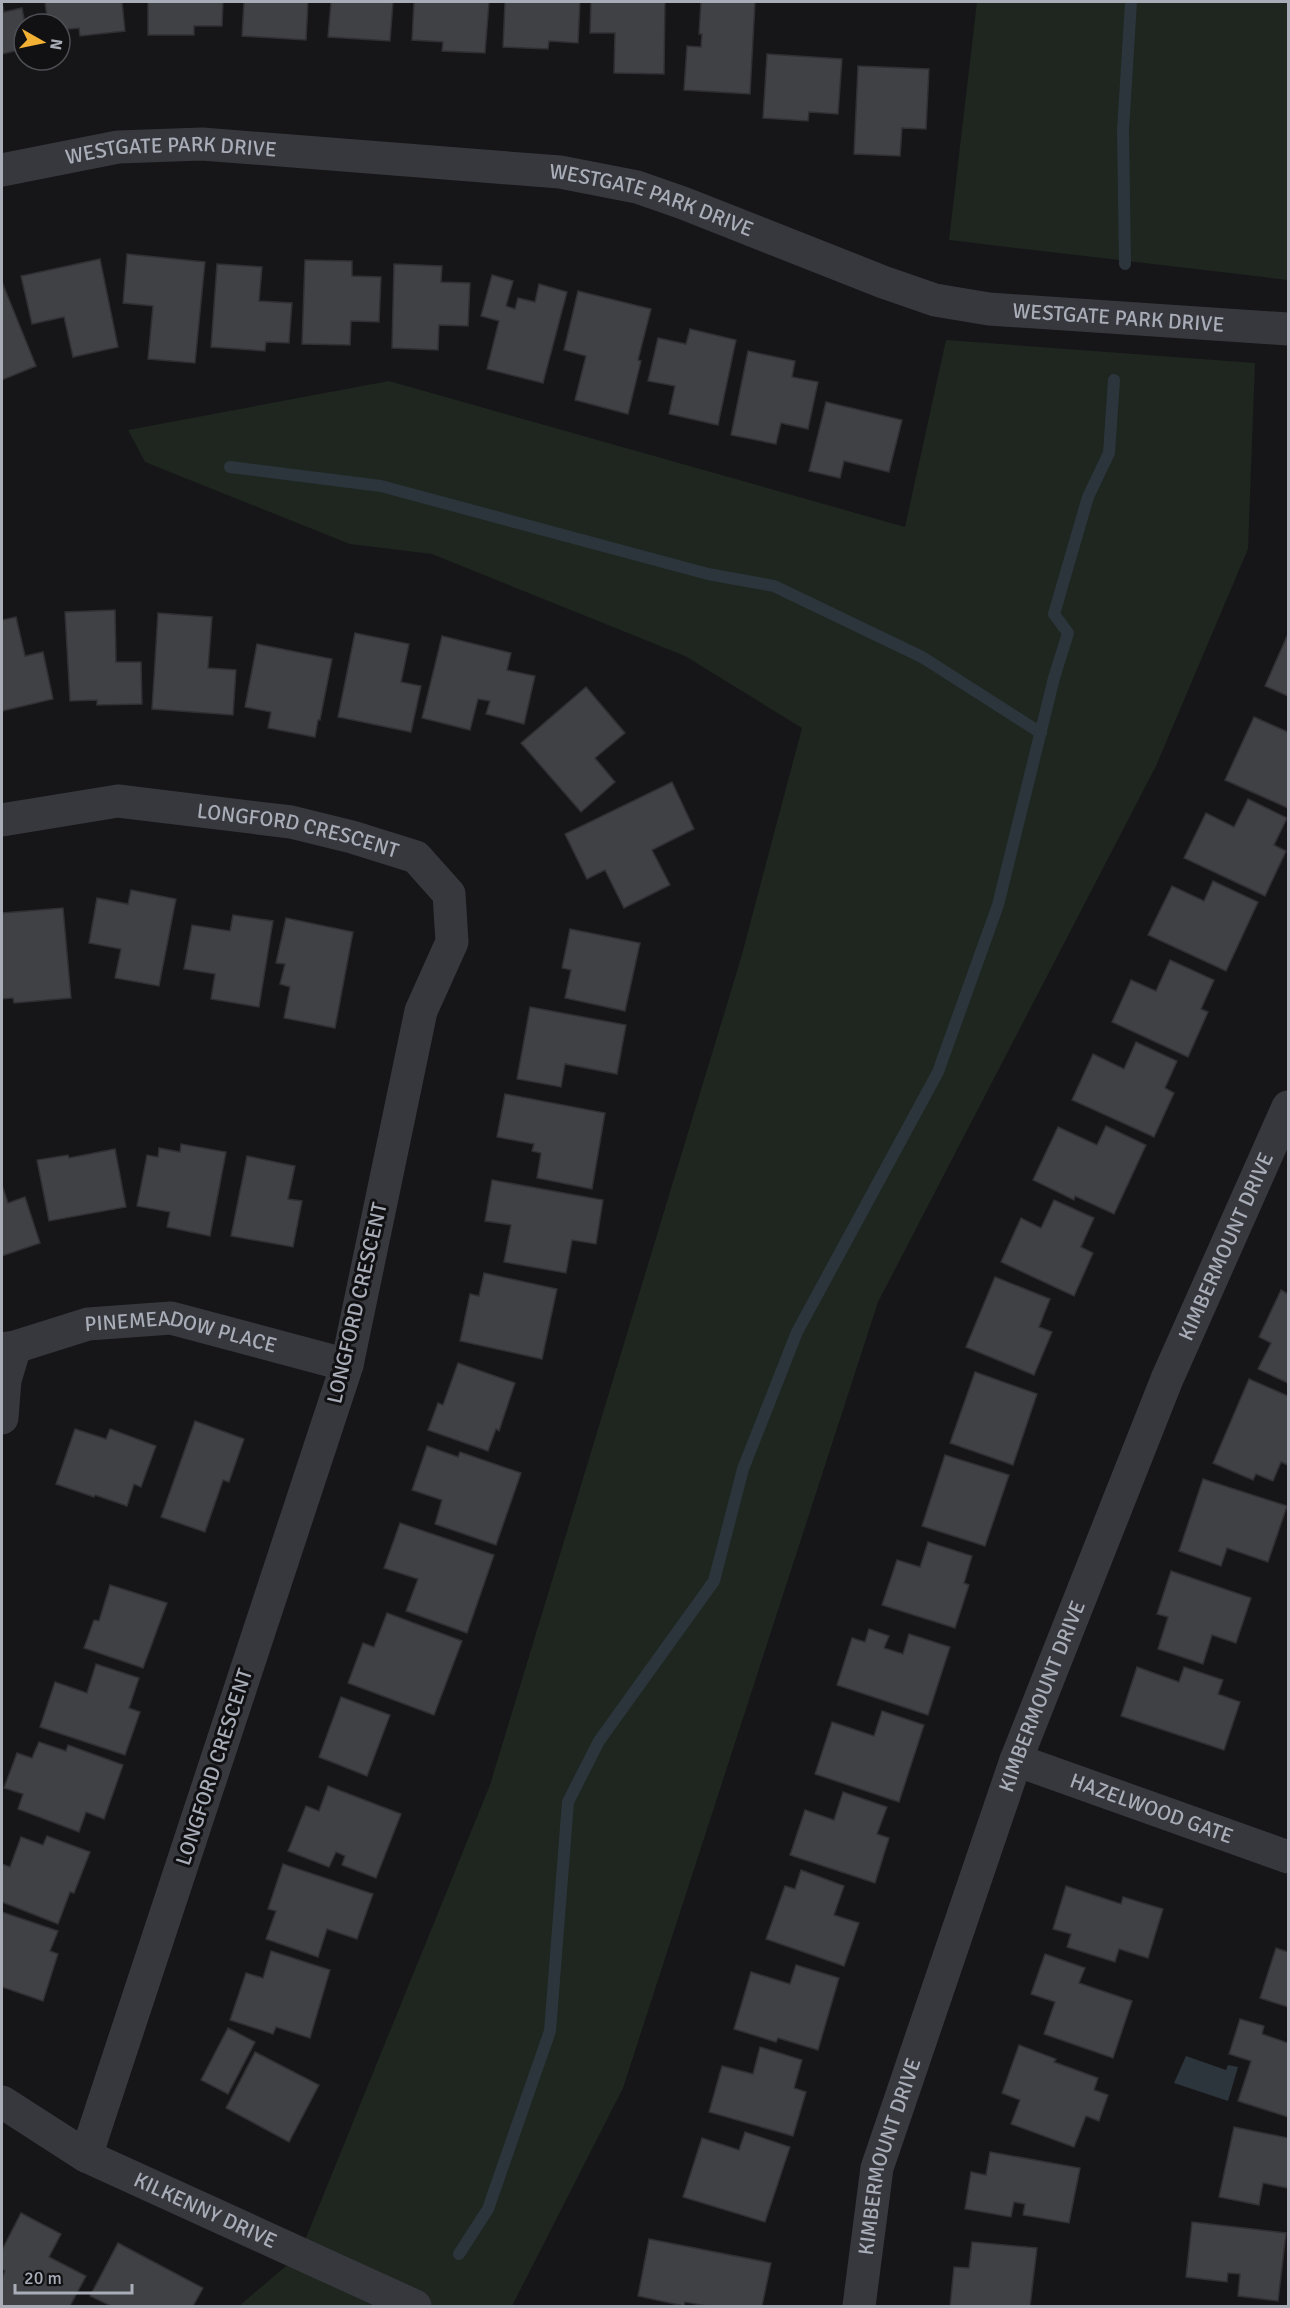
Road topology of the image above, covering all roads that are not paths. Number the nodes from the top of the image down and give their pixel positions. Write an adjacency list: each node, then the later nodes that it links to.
1 (2, 170): 2 (street, WESTGATE PARK DRIVE)
2 (1288, 329)
3 (2, 820): 6 (street, LONGFORD CRESCENT)
4 (1288, 1107): 8 (street, KIMBERMOUNT DRIVE)
5 (8, 1348): 6 (street, PINEMEADOW PLACE); 7 (street, PINEMEADOW PLACE)
6 (346, 1365): 11 (street, LONGFORD CRESCENT)
7 (2, 1418)
8 (1016, 1760): 9 (street, HAZELWOOD GATE); 13 (street, KIMBERMOUNT DRIVE)
9 (1288, 1857)
10 (2, 2102): 11 (street, KILKENNY DRIVE)
11 (86, 2156): 12 (street, KILKENNY DRIVE)
12 (415, 2307)
13 (859, 2307)

